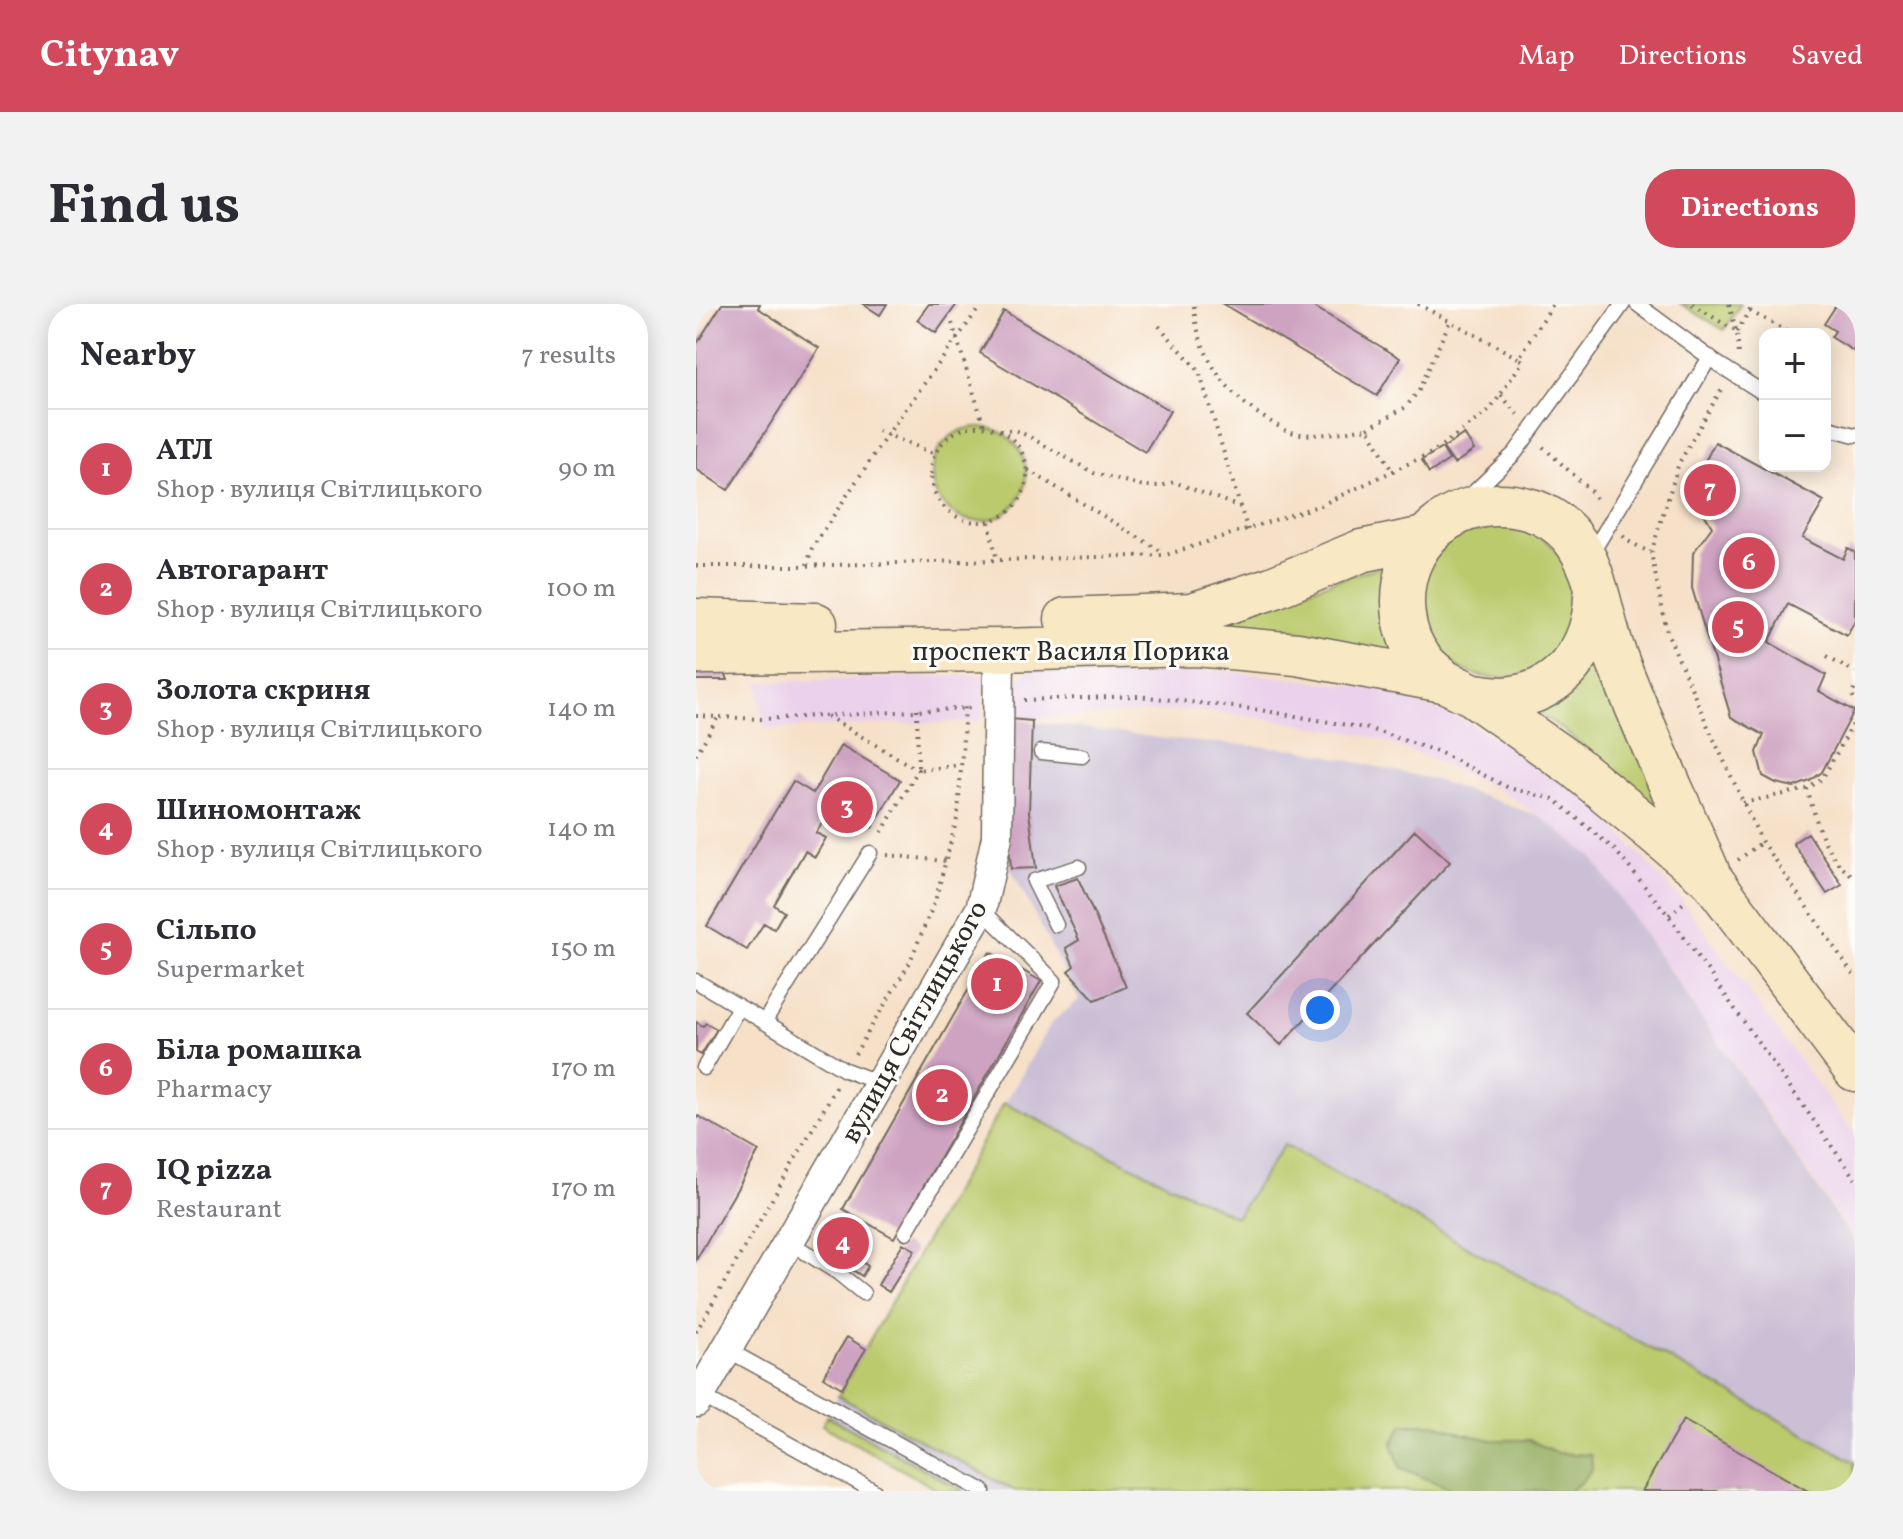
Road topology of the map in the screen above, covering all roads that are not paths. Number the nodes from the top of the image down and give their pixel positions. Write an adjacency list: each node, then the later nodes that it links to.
1 (1623, 304): 7 (lane)
2 (1637, 304): 3 (lane)
3 (1710, 357): 4 (lane); 8 (lane)
4 (1759, 388)
5 (1831, 429): 6 (lane)
6 (1855, 435)
7 (1437, 528): 8 (street, проспект Василя Порика); 9 (street, проспект Василя Порика); 12 (street, проспект Василя Порика)
8 (1591, 573): 12 (street, проспект Василя Порика); 17 (street, проспект Василя Порика)
9 (696, 620)
10 (999, 650): 11 (street, проспект Василя Порика); 12 (street, проспект Василя Порика); 18 (street, вулиця Світлицького)
11 (696, 653)
12 (1458, 688): 17 (street, проспект Василя Порика)
13 (1041, 752): 14 (lane)
14 (1082, 756)
15 (870, 853): 22 (lane)
16 (1079, 867): 19 (lane)
17 (1712, 880): 24 (street, проспект Василя Порика)
18 (981, 909): 25 (street, вулиця Світлицького); 26 (lane)
19 (1056, 925)
20 (696, 981): 21 (lane)
21 (739, 1007): 22 (lane); 23 (lane)
22 (764, 1022): 25 (lane)
23 (704, 1068)
24 (1855, 1070)
25 (880, 1083): 27 (street, вулиця Світлицького)
26 (906, 1232)
27 (789, 1242): 28 (lane); 29 (street, вулиця Світлицького)
28 (863, 1293)
29 (726, 1349): 30 (street, вулиця Світлицького); 32 (lane)
30 (698, 1399): 31 (lane)
31 (874, 1491)
32 (983, 1491)

